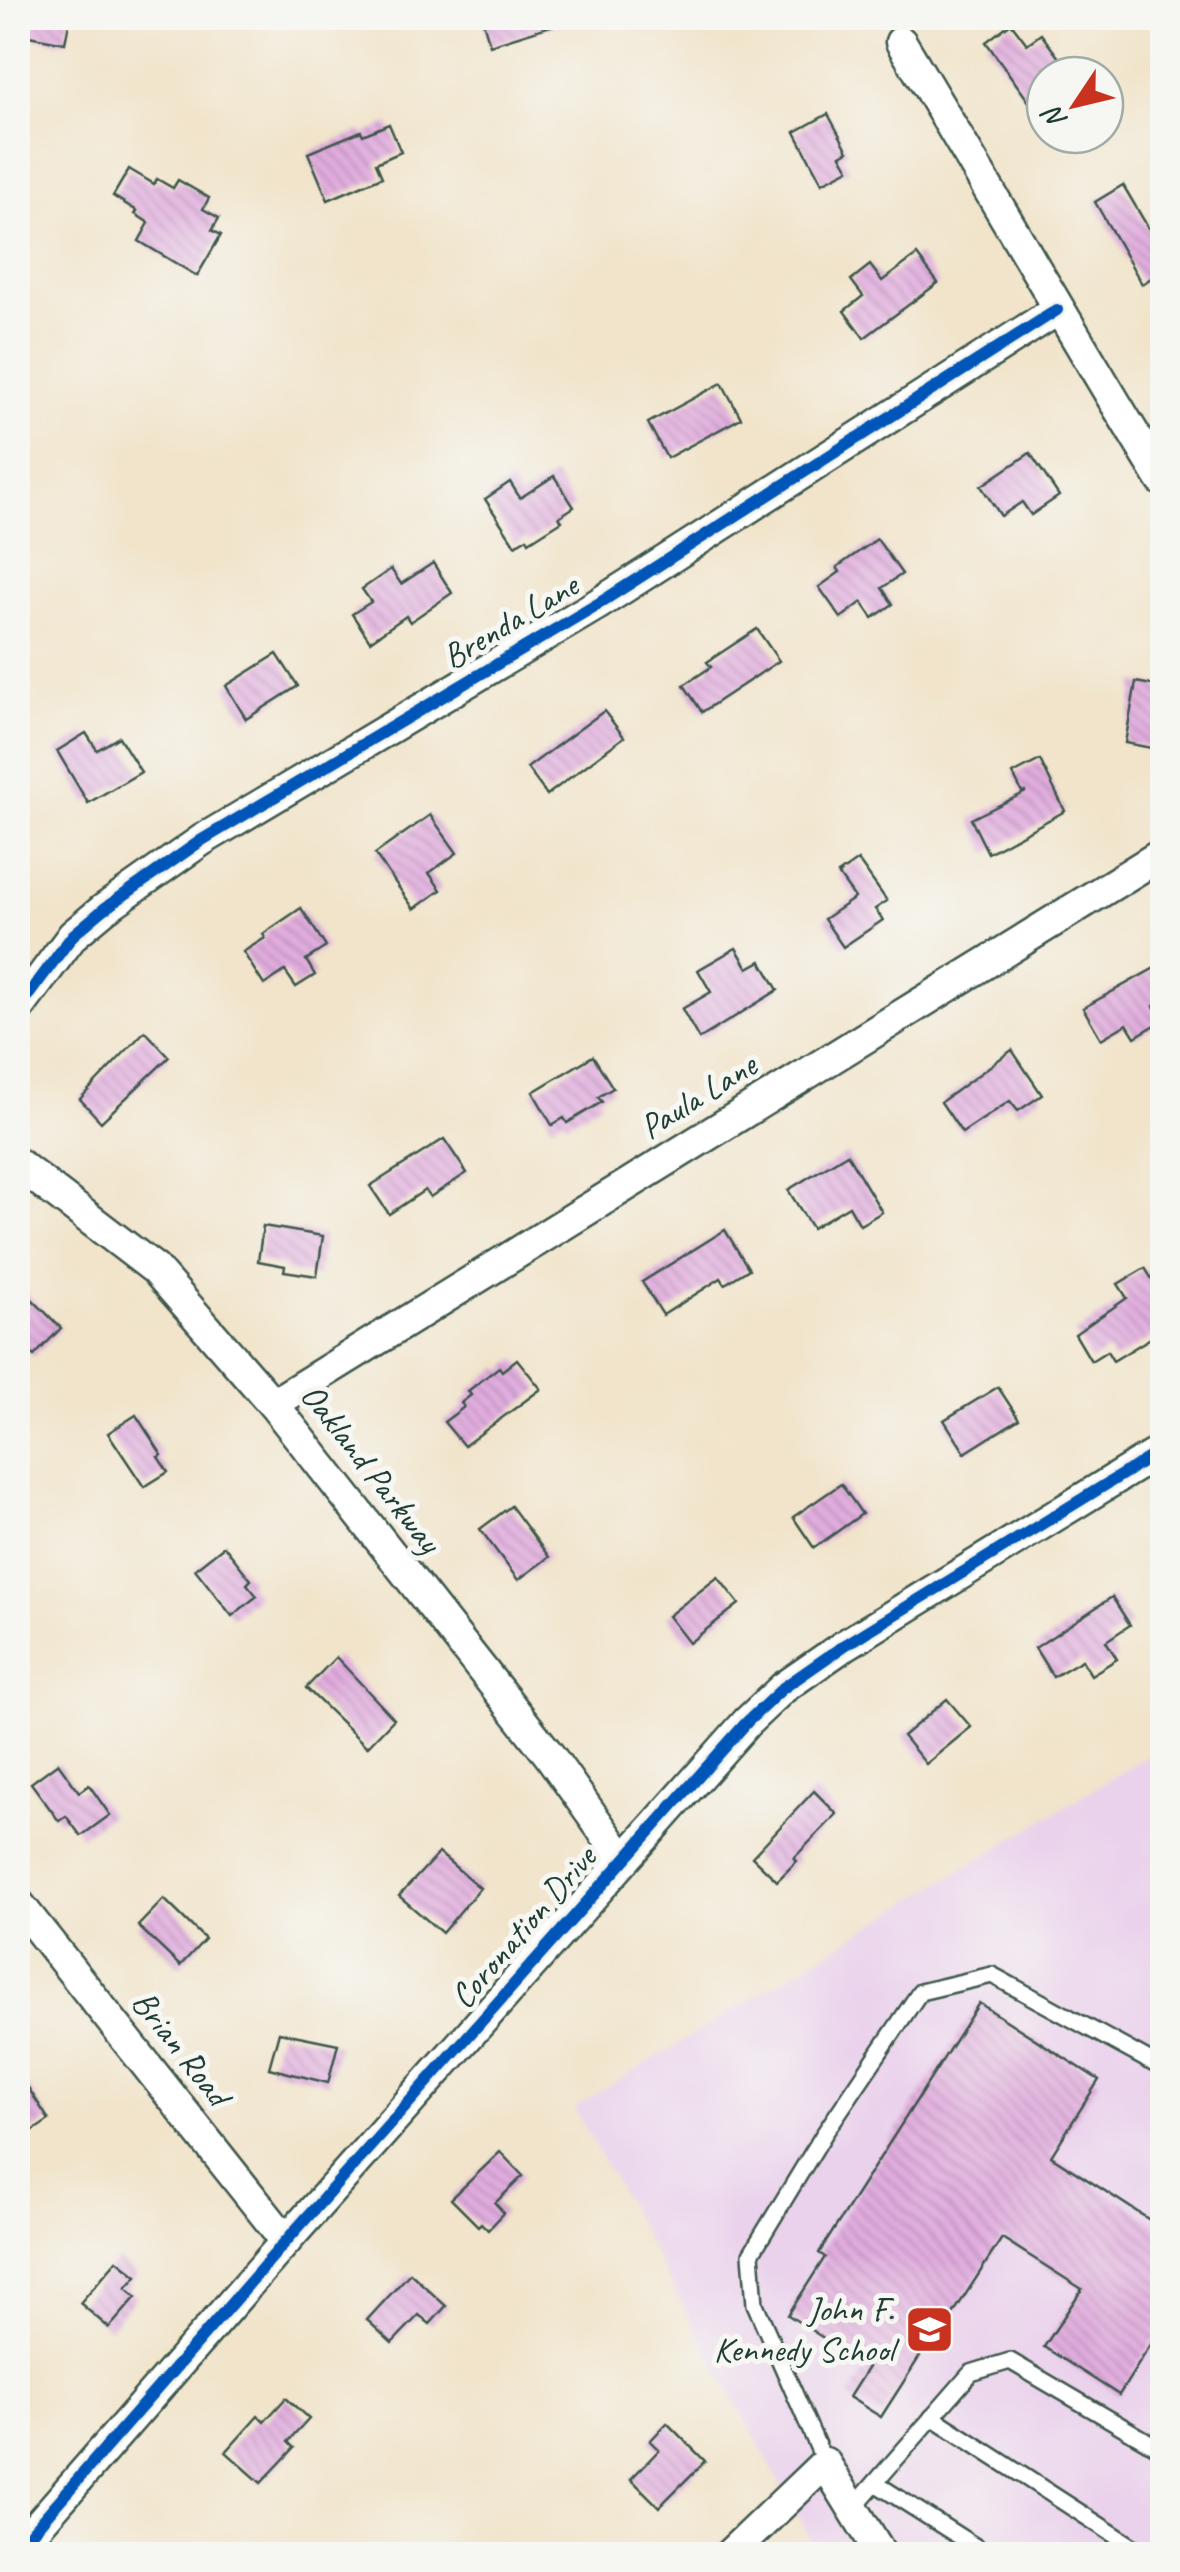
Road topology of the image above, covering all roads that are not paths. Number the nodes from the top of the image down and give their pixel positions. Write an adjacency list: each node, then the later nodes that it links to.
1 (900, 42): 2 (street)
2 (1057, 310): 3 (street); 5 (street, Brenda Lane)
3 (1162, 480)
4 (1162, 854): 7 (street, Paula Lane)
5 (18, 1010)
6 (18, 1164): 7 (street, Oakland Parkway)
7 (273, 1404): 9 (street, Oakland Parkway)
8 (1162, 1450): 9 (street, Coronation Drive)
9 (623, 1859): 12 (street, Coronation Drive)
10 (18, 1903): 12 (street, Brian Road)
11 (1162, 2068): 15 (lane)
12 (286, 2241): 18 (street, Coronation Drive)
13 (932, 2417): 14 (lane); 16 (lane); 22 (lane)
14 (1162, 2450)
15 (826, 2462): 17 (street); 19 (street)
16 (875, 2483): 17 (lane); 21 (lane)
17 (853, 2508): 20 (street)
18 (18, 2548)
19 (730, 2554)
20 (881, 2554)
21 (987, 2554)
22 (1144, 2554)

